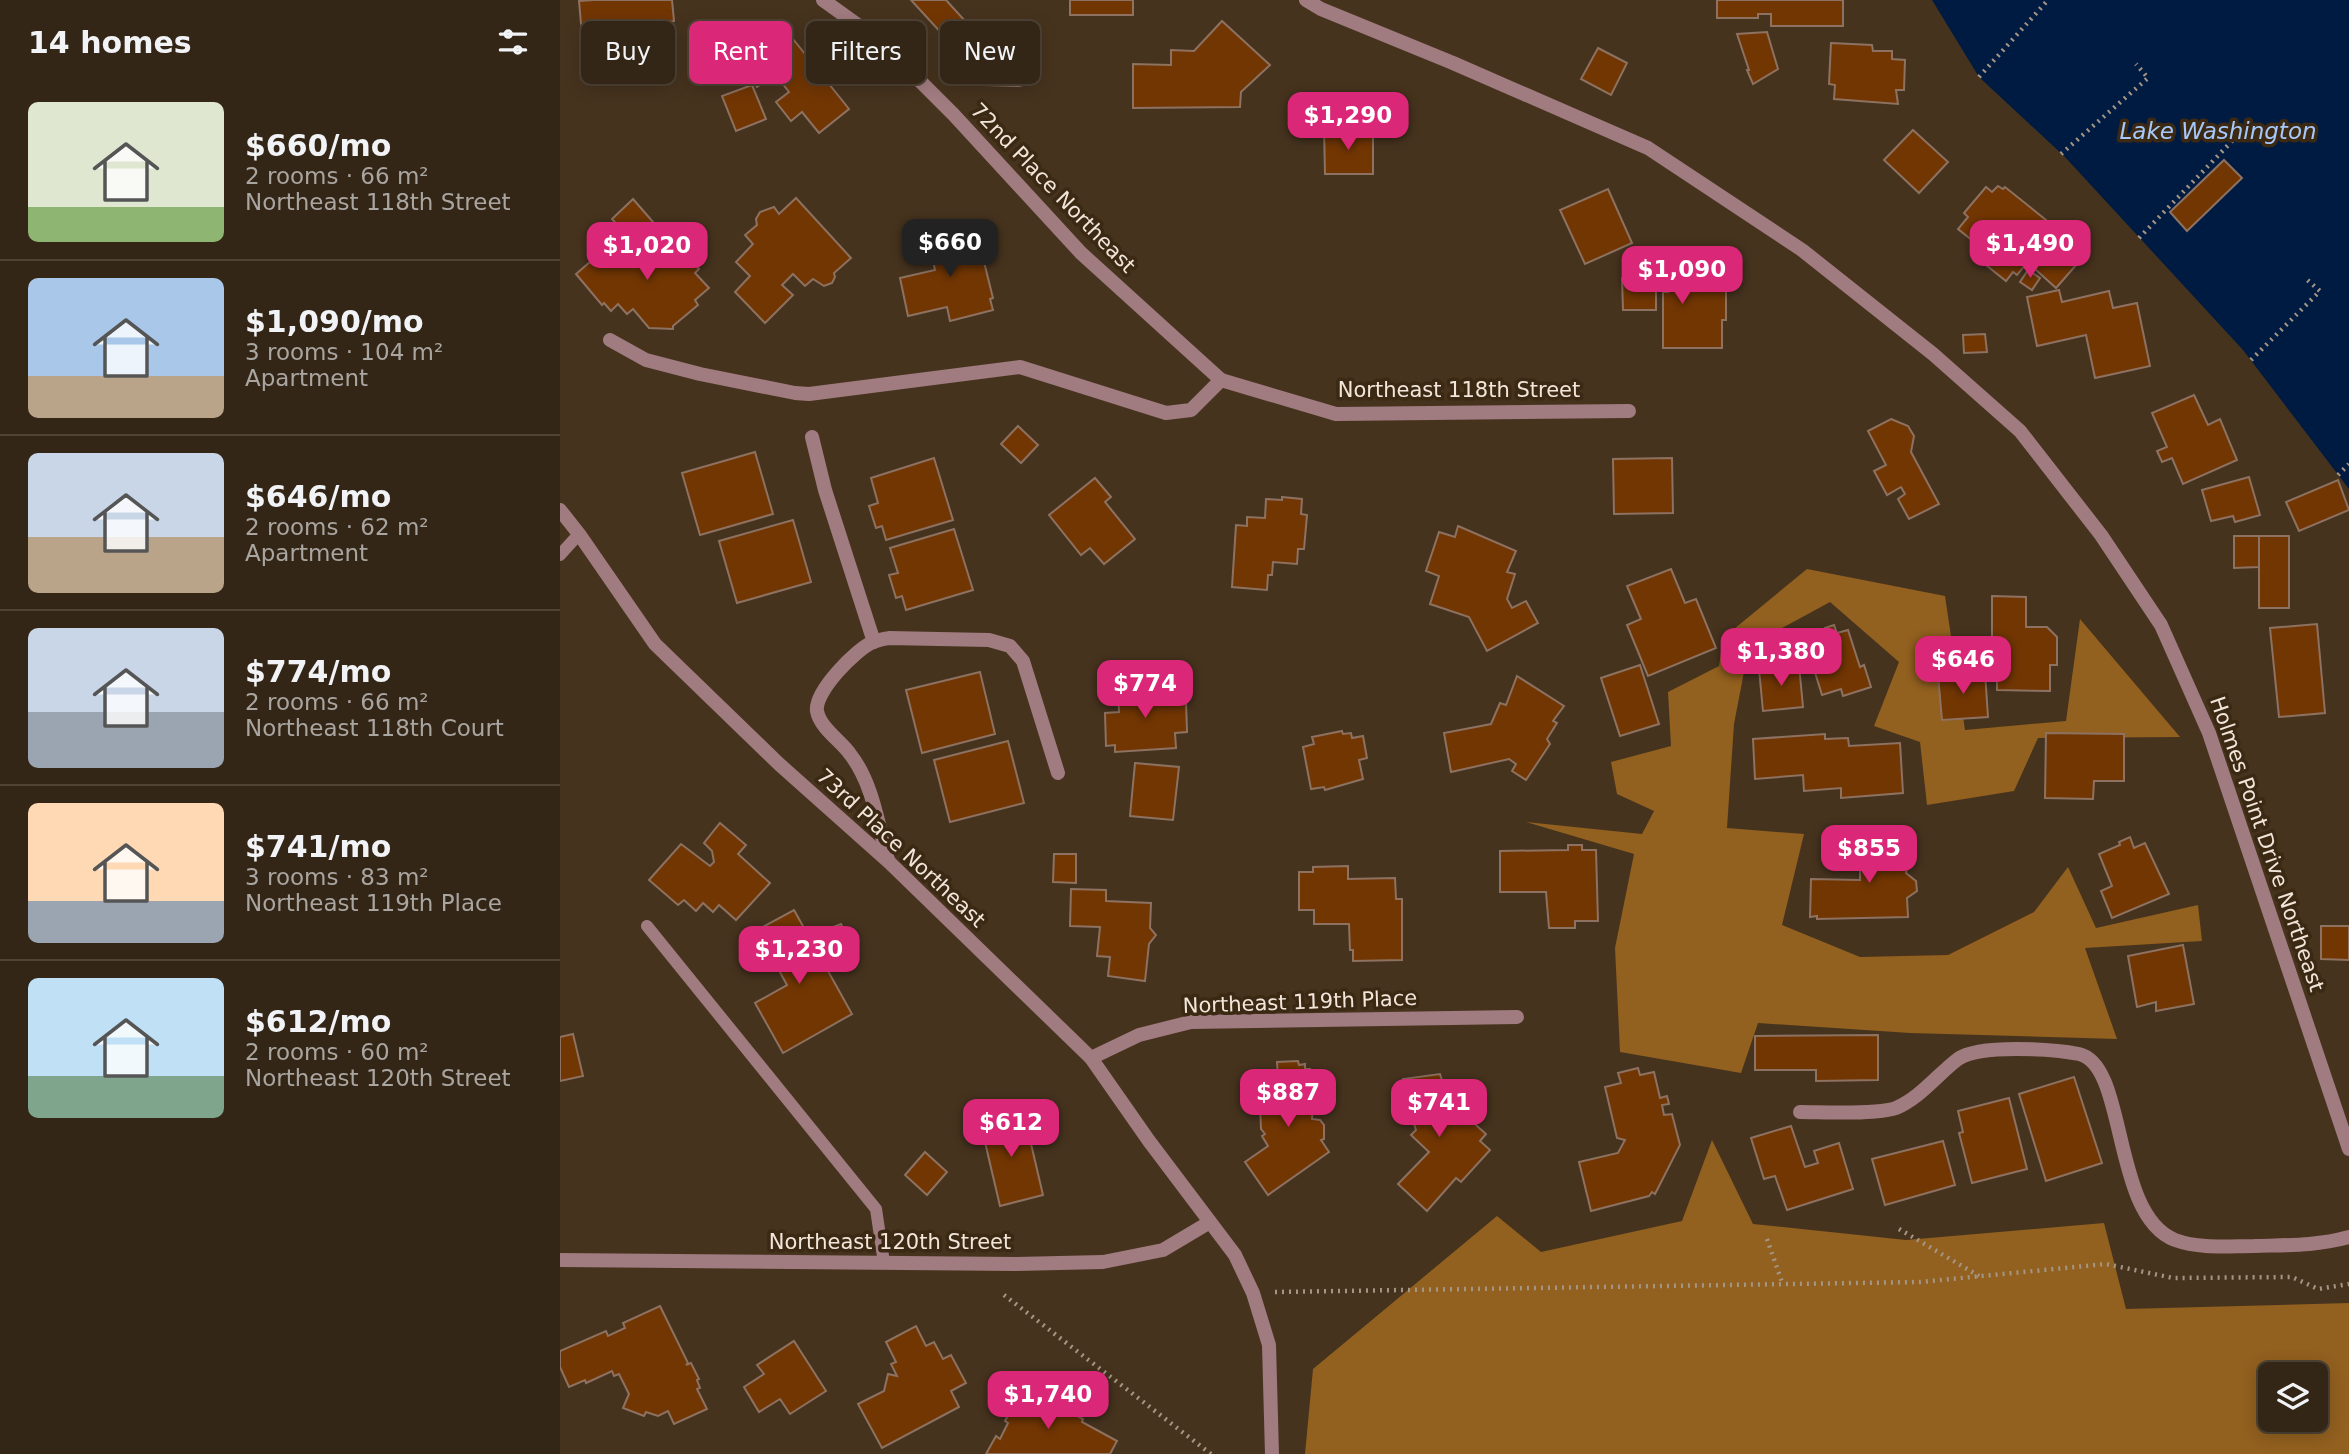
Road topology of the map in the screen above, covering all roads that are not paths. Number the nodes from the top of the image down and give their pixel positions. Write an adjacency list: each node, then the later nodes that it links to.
1 (823, 0): 4 (street, 72nd Place Northeast)
2 (1306, 0): 17 (street, Holmes Point Drive Northeast)
3 (610, 340): 4 (street)
4 (1221, 380): 5 (street, Northeast 118th Street)
5 (1629, 411)
6 (812, 437): 10 (street)
7 (560, 510): 8 (street, 73rd Place Northeast)
8 (579, 534): 9 (lane); 12 (street, 73rd Place Northeast)
9 (560, 555)
10 (874, 642): 11 (street); 12 (street)
11 (1058, 773)
12 (889, 862): 15 (street, 73rd Place Northeast)
13 (647, 926): 21 (lane)
14 (1517, 1017): 15 (street, Northeast 119th Place)
15 (1091, 1058): 18 (street, 73rd Place Northeast)
16 (1800, 1112): 19 (street)
17 (2349, 1149)
18 (1210, 1222): 21 (street, Northeast 120th Street); 22 (street, 73rd Place Northeast)
19 (2349, 1237)
20 (560, 1260): 21 (street, Northeast 120th Street)
21 (884, 1263)
22 (1272, 1454)

